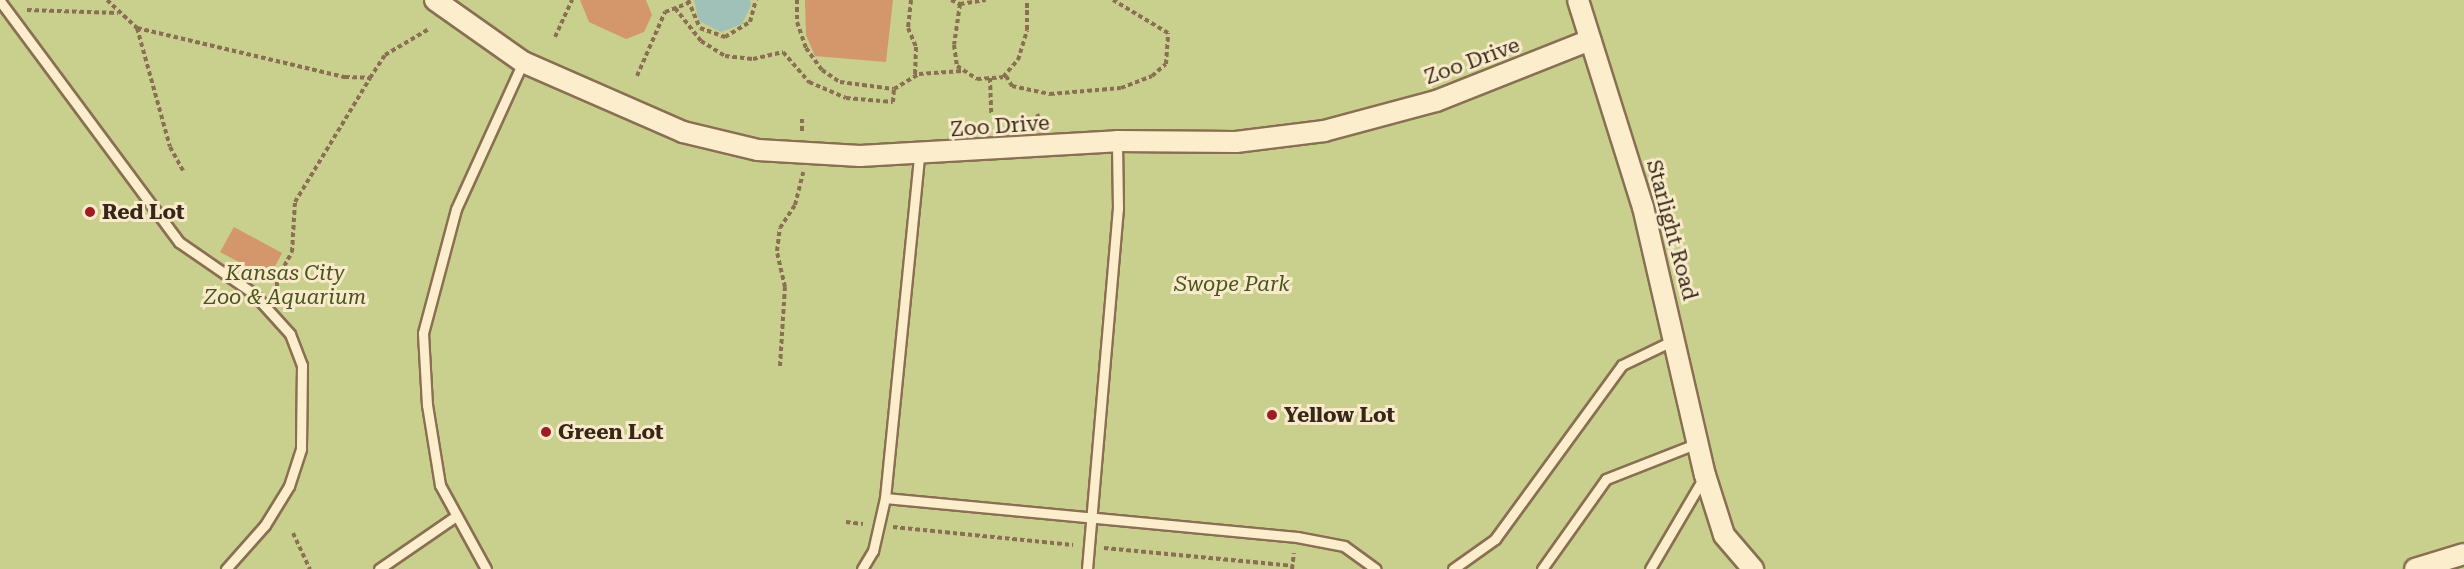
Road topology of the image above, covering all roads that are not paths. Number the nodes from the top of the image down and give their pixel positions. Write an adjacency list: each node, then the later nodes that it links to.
1 (435, 0): 5 (street, Zoo Drive)
2 (1578, 0): 4 (street, Starlight Road)
3 (2, 3): 15 (lane)
4 (1590, 40): 6 (street, Zoo Drive); 8 (street, Starlight Road)
5 (523, 62): 7 (street, Zoo Drive); 12 (lane)
6 (1117, 141): 7 (street, Zoo Drive); 13 (lane)
7 (919, 156): 11 (lane)
8 (1676, 339): 9 (street, Starlight Road); 21 (lane)
9 (1698, 443): 10 (street, Starlight Road); 22 (lane)
10 (1705, 475): 23 (lane); 24 (street, Starlight Road)
11 (885, 498): 13 (lane); 18 (lane)
12 (456, 516): 16 (lane); 17 (lane)
13 (1091, 518): 19 (lane); 20 (lane)
14 (2464, 554): 25 (street)
15 (226, 569)
16 (379, 569)
17 (486, 569)
18 (862, 569)
19 (1087, 569)
20 (1376, 569)
21 (1453, 569)
22 (1542, 569)
23 (1650, 569)
24 (1753, 569)
25 (2415, 569)

